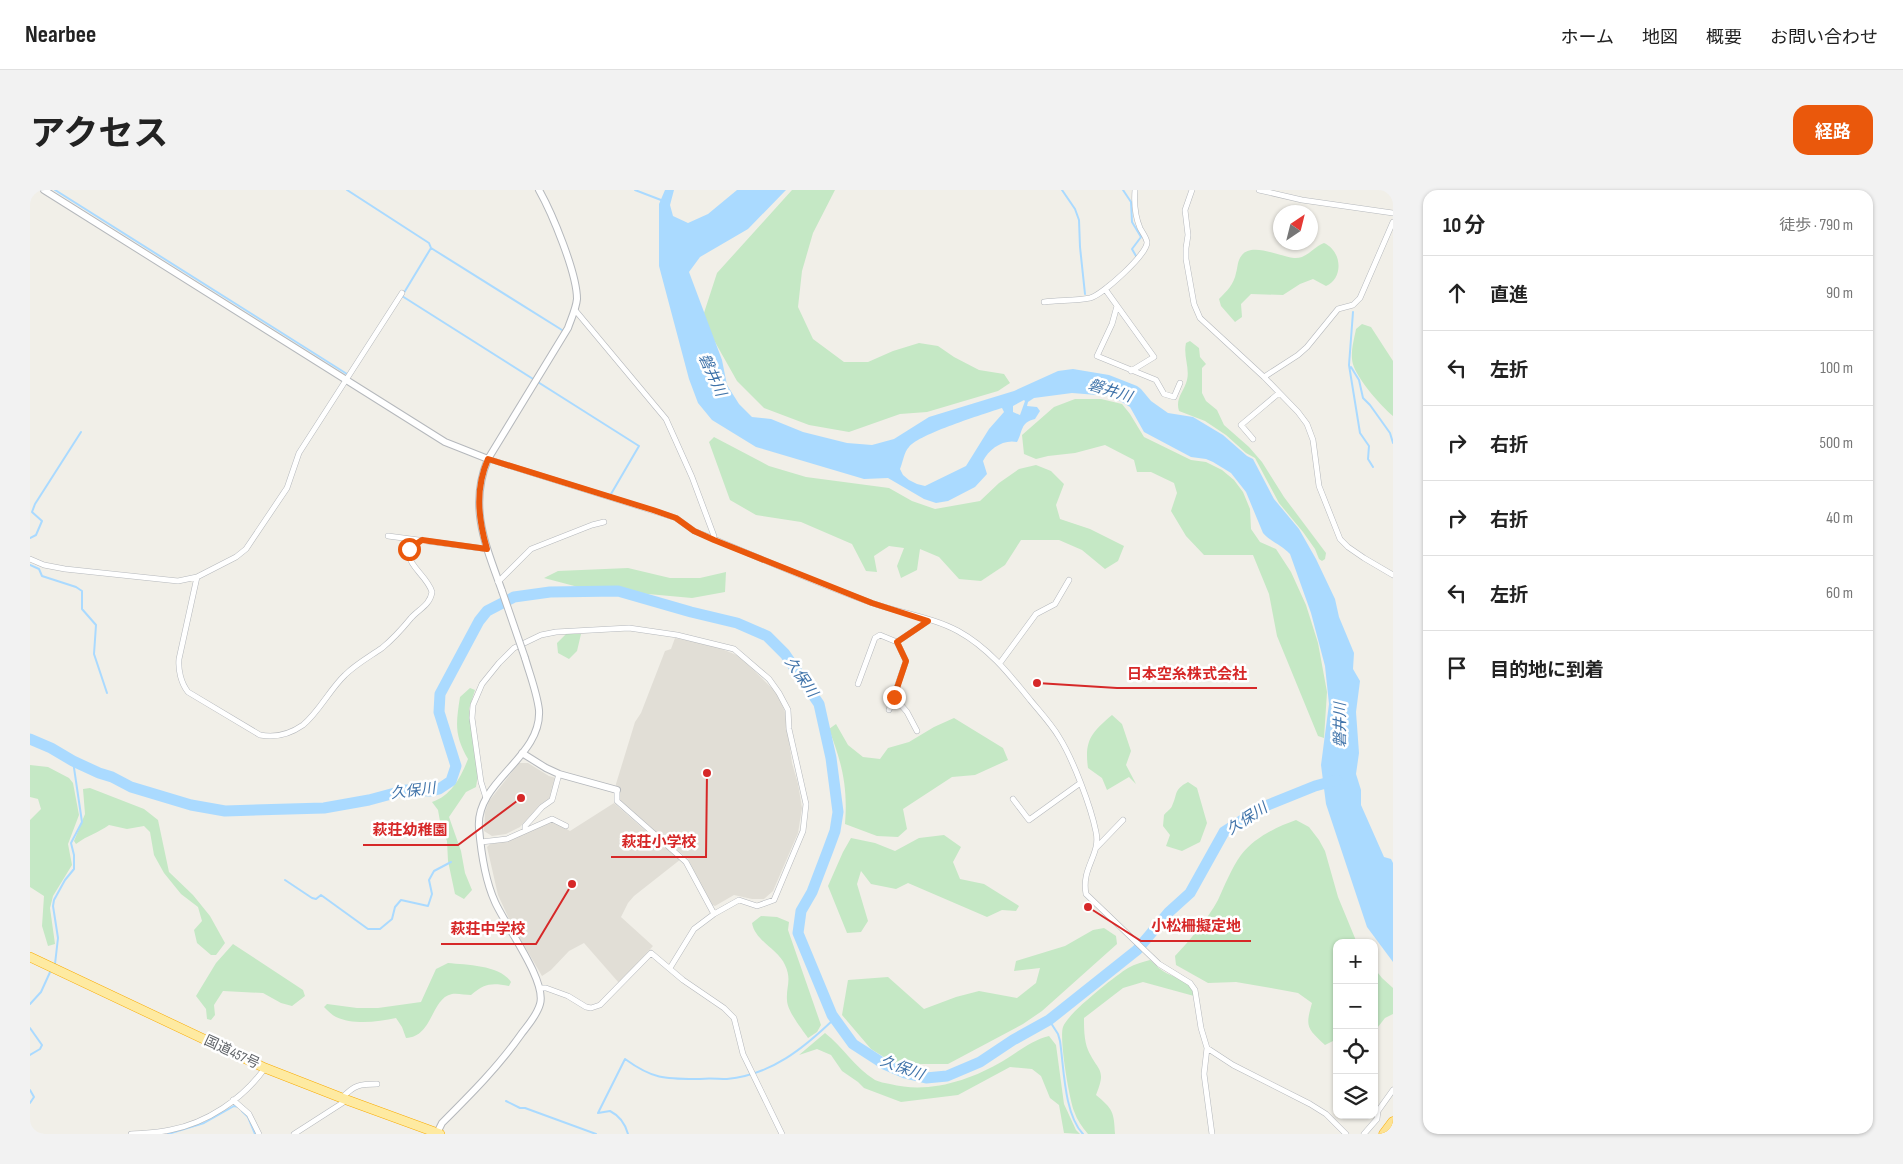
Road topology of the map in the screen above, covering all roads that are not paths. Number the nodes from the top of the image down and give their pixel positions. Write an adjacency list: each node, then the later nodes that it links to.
1 (44, 190): 15 (street)
2 (539, 190): 12 (street)
3 (1135, 190): 8 (street)
4 (1192, 190): 14 (street)
5 (1260, 190): 6 (street)
6 (1393, 213)
7 (1393, 222): 14 (street)
8 (1105, 290): 10 (street); 11 (street)
9 (402, 292): 15 (street)
10 (1044, 302)
11 (1117, 306): 13 (street); 13 (street)
12 (575, 310): 19 (street); 23 (street)
13 (1131, 371): 16 (street)
14 (1264, 377): 17 (street)
15 (347, 380): 19 (street); 27 (street)
16 (1180, 383)
17 (1279, 393): 18 (street); 26 (street)
18 (1254, 439)
19 (488, 459): 23 (street); 24 (street)
20 (604, 522): 29 (street)
21 (388, 536): 22 (street)
22 (422, 540): 24 (street); 27 (street)
23 (714, 540): 30 (street)
24 (487, 549): 29 (street)
25 (30, 559): 27 (street)
26 (1393, 575)
27 (197, 577)
28 (1069, 580): 32 (street)
29 (498, 582): 37 (street, bridge)
30 (928, 621): 31 (street); 32 (street)
31 (897, 642): 33 (street); 34 (street)
32 (1000, 663): 39 (street)
33 (858, 684)
34 (894, 697): 35 (street); 36 (street)
35 (889, 710)
36 (917, 731)
37 (522, 752): 38 (street); 41 (street)
38 (559, 774): 40 (street); 45 (street)
39 (1080, 784): 42 (street); 47 (street)
40 (617, 790): 48 (street)
41 (486, 798): 46 (street); 48 (street)
42 (1012, 798)
43 (1123, 820): 47 (street)
44 (566, 826): 45 (street)
45 (525, 830): 46 (street)
46 (481, 842): 51 (street)
47 (1096, 847): 52 (street)
48 (714, 914): 50 (street)
49 (30, 957): 53 (highway, 国道457号)
50 (670, 968): 51 (street); 63 (street)
51 (540, 988): 59 (street)
52 (1207, 1048): 64 (street); 65 (street)
53 (265, 1068): 56 (highway, 国道457号); 57 (street)
54 (377, 1084): 56 (street)
55 (1393, 1090): 66 (street)
56 (344, 1099): 59 (highway, 国道457号); 62 (street)
57 (233, 1100): 60 (street); 61 (street)
58 (1393, 1122): 67 (highway)
59 (438, 1133)
60 (131, 1134)
61 (259, 1134)
62 (294, 1134)
63 (782, 1134)
64 (1212, 1134)
65 (1346, 1134)
66 (1364, 1134)
67 (1384, 1134)

